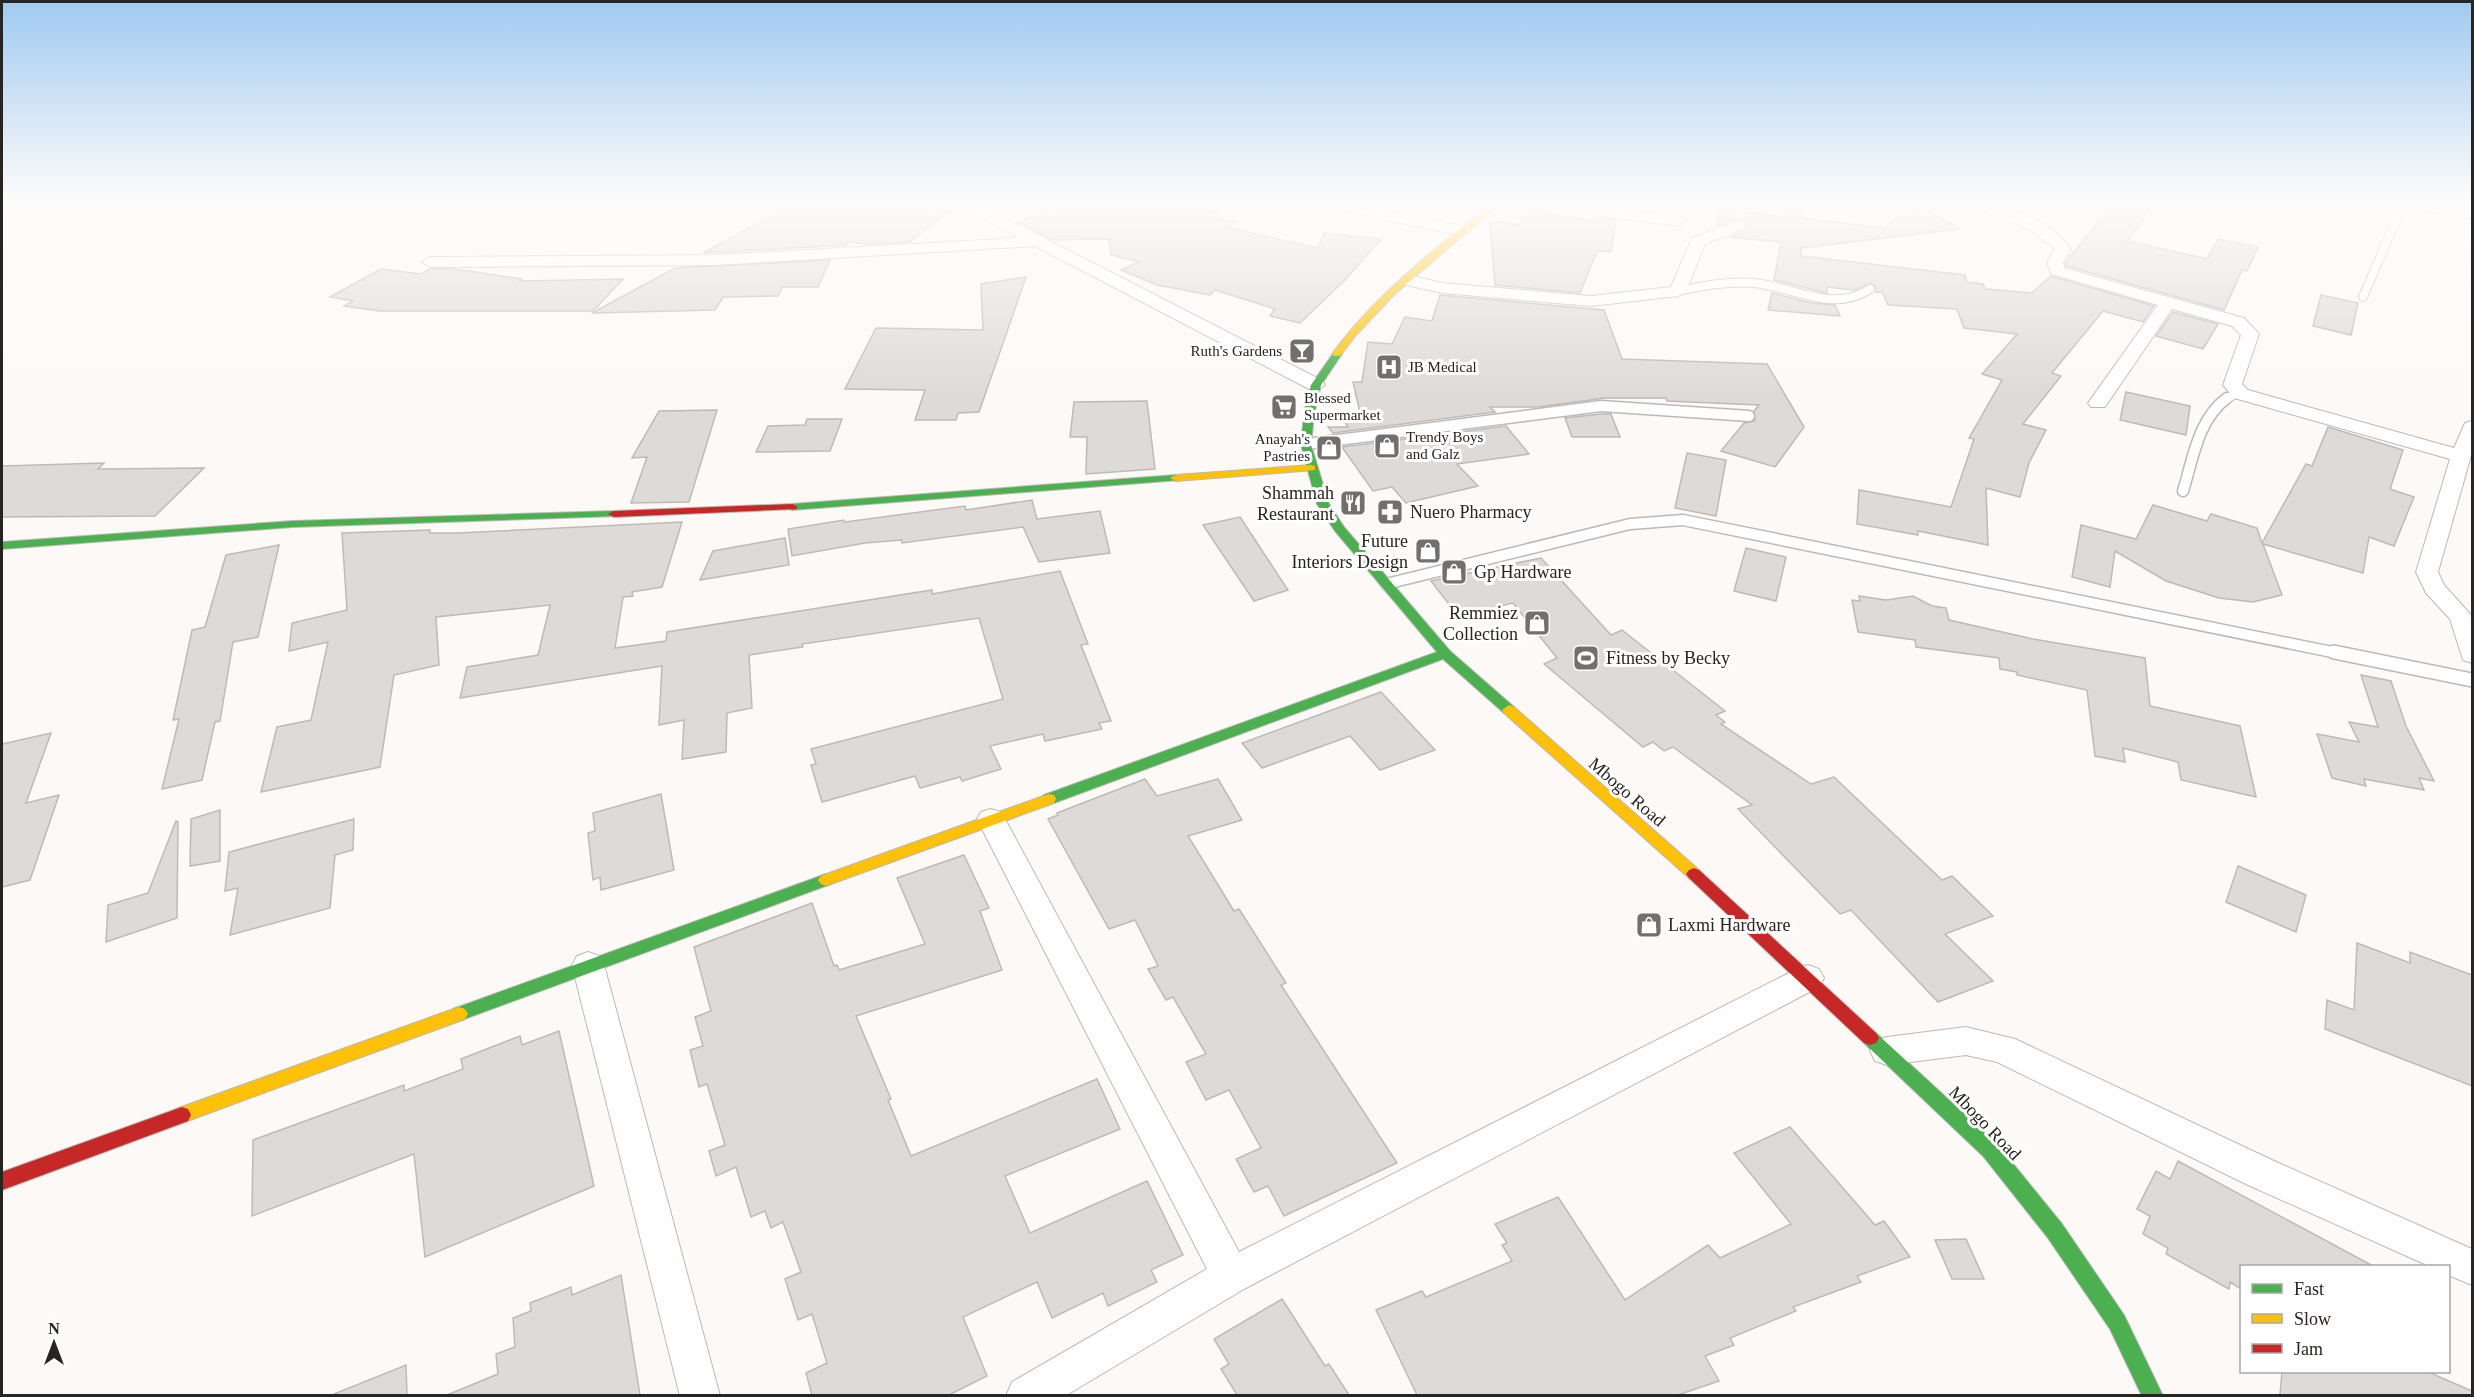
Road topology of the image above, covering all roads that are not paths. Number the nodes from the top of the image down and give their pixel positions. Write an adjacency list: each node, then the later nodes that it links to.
1 (1084, 266): 11 (street)
2 (1423, 266): 6 (street, Mbogo Road)
3 (1688, 266): 8 (street)
4 (2054, 266): 10 (street)
5 (2376, 266): 9 (lane)
6 (1408, 280): 8 (street); 11 (street, Mbogo Road)
7 (1870, 289): 8 (lane)
8 (1678, 291)
9 (2363, 297)
10 (2168, 302): 12 (street); 13 (street)
11 (1316, 385): 16 (street, Mbogo Road)
12 (2238, 392): 17 (street); 19 (lane)
13 (2098, 404)
14 (1749, 416): 16 (lane)
15 (2472, 427): 17 (street)
16 (1306, 445): 18 (street, Mbogo Road)
17 (2462, 456): 23 (street)
18 (1311, 468): 20 (street); 21 (street, Mbogo Road)
19 (2183, 491)
20 (2, 546)
21 (1386, 584): 22 (street, Mbogo Road); 24 (lane)
22 (1445, 654): 25 (street); 27 (street, Mbogo Road)
23 (2472, 655)
24 (2472, 680)
25 (991, 819): 26 (street); 31 (street)
26 (588, 965): 29 (street); 32 (street)
27 (1808, 978): 28 (street, Mbogo Road); 31 (street)
28 (1887, 1051): 30 (street); 34 (street, Mbogo Road)
29 (2, 1181)
30 (2472, 1267)
31 (1231, 1276): 33 (street)
32 (700, 1395)
33 (1026, 1395)
34 (2153, 1395)

